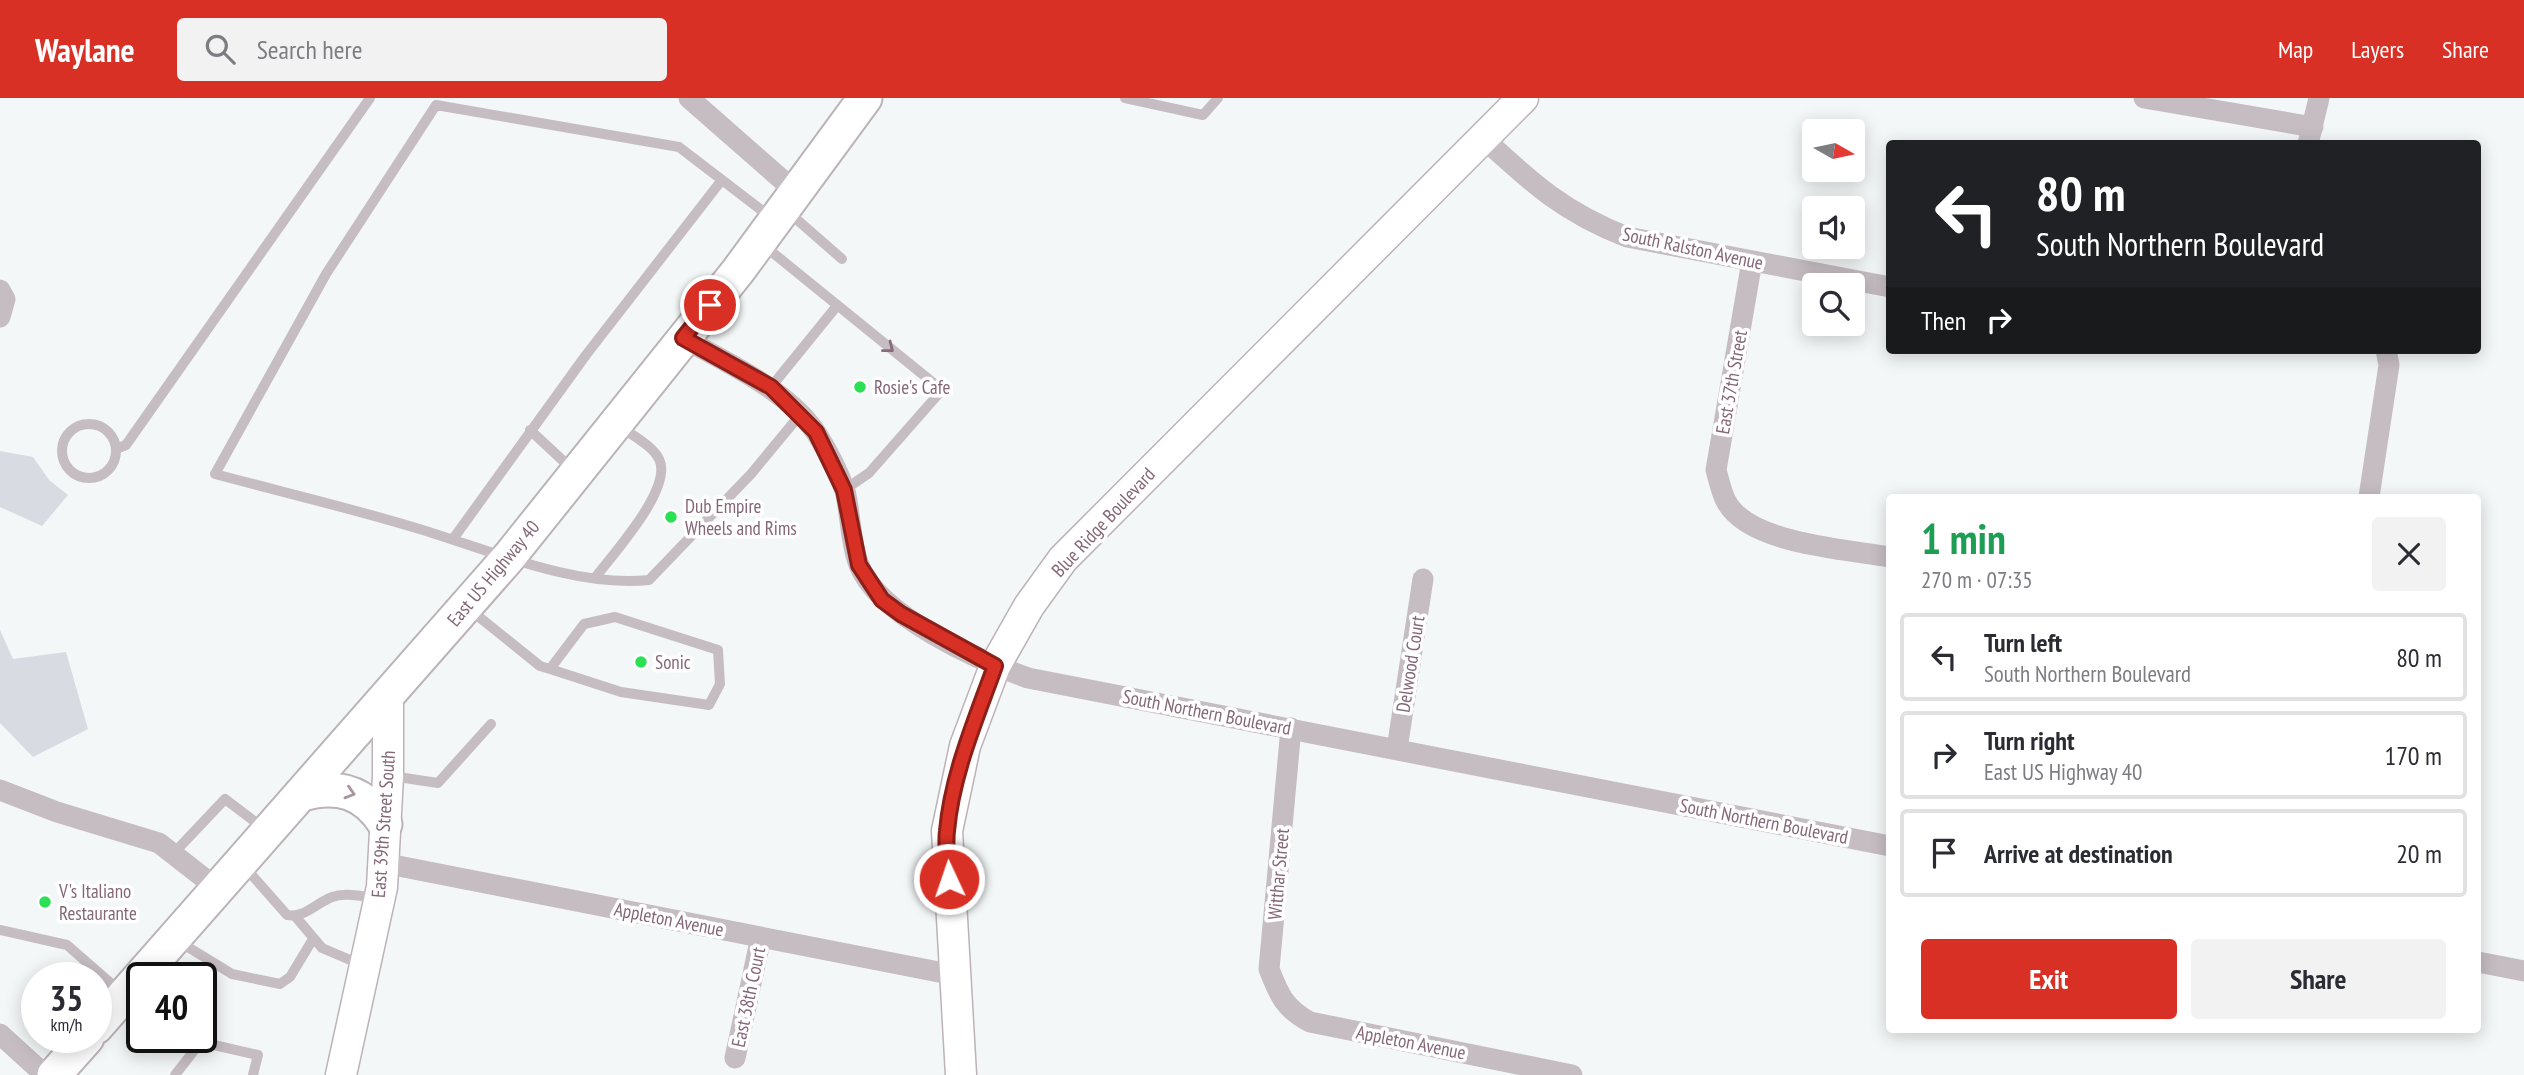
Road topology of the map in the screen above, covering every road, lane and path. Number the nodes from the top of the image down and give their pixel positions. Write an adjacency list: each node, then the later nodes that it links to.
1 (370, 98): 25 (lane)
2 (689, 98): 12 (street)
3 (865, 98): 12 (main road, East US Highway 40)
4 (1125, 98): 5 (lane)
5 (1218, 98)
6 (1523, 98): 10 (street, Blue Ridge Boulevard)
7 (2144, 98): 9 (street)
8 (2319, 98): 9 (street)
9 (2311, 135)
10 (1483, 138): 14 (street, South Ralston Avenue); 35 (street, Blue Ridge Boulevard)
11 (721, 181): 12 (lane); 24 (lane); 29 (lane)
12 (779, 216): 13 (lane); 17 (lane); 19 (main road, East US Highway 40)
13 (842, 259)
14 (1752, 261): 15 (street, South Ralston Avenue); 31 (street, East 37th Street)
15 (1886, 286)
16 (0, 290): 18 (street)
17 (836, 307): 21 (lane); 27 (lane, one-way to 27)
18 (0, 317)
19 (683, 338): 21 (street, South Northern Boulevard); 23 (main road, East US Highway 40)
20 (2387, 357): 28 (street)
21 (771, 387): 22 (street, South Northern Boulevard)
22 (799, 416): 27 (street, South Northern Boulevard); 32 (lane)
23 (616, 423): 26 (main road, East US Highway 40); 32 (lane)
24 (530, 430): 26 (lane); 29 (lane)
25 (116, 449): 25 (lane)
26 (576, 472): 30 (main road, East US Highway 40)
27 (844, 490): 35 (street, South Northern Boulevard)
28 (2369, 494)
29 (453, 539): 30 (lane)
30 (509, 556): 32 (lane); 34 (main road, East US Highway 40)
31 (1886, 556)
32 (595, 578)
33 (1423, 579): 40 (street, Delwood Court)
34 (465, 606): 36 (lane); 37 (main road, East US Highway 40)
35 (995, 666): 39 (street, South Northern Boulevard); 60 (street, Blue Ridge Boulevard)
36 (550, 669): 36 (lane)
37 (388, 695): 41 (street, East 39th Street South); 43 (main road, East US Highway 40)
38 (491, 724): 41 (lane)
39 (1291, 728): 40 (street, South Northern Boulevard); 63 (street, Witthar Street)
40 (1396, 749): 46 (street, South Northern Boulevard)
41 (388, 776): 44 (street, East 39th Street South)
42 (0, 790): 47 (street)
43 (302, 794): 44 (main road, one-way to 44); 45 (main road, East US Highway 40)
44 (386, 824): 49 (street, East 39th Street South)
45 (268, 832): 47 (lane); 48 (main road, East US Highway 40)
46 (1886, 845)
47 (173, 853): 50 (street)
48 (241, 863): 50 (main road, East US Highway 40); 52 (lane)
49 (383, 863): 51 (street, East 39th Street South); 54 (street, Appleton Avenue)
50 (218, 889): 55 (main road, East US Highway 40)
51 (379, 898): 52 (lane); 58 (street, East 39th Street South)
52 (295, 916): 56 (lane)
53 (0, 930): 61 (lane)
54 (761, 937): 60 (street, Appleton Avenue); 66 (street, East 38th Court)
55 (174, 939): 56 (lane); 61 (main road, East US Highway 40)
56 (313, 939): 58 (lane)
57 (2481, 963): 59 (street)
58 (365, 966): 70 (street, East 39th Street South)
59 (2524, 971)
60 (954, 975): 71 (street, Blue Ridge Boulevard)
61 (124, 995): 62 (main road, East US Highway 40)
62 (112, 1009)
63 (1293, 1013): 72 (street, Appleton Avenue)
64 (0, 1034): 67 (street)
65 (74, 1053): 67 (main road)
66 (735, 1058)
67 (56, 1074)
68 (174, 1075): 69 (lane)
69 (253, 1075)
70 (341, 1075)
71 (961, 1075)
72 (1572, 1075)

